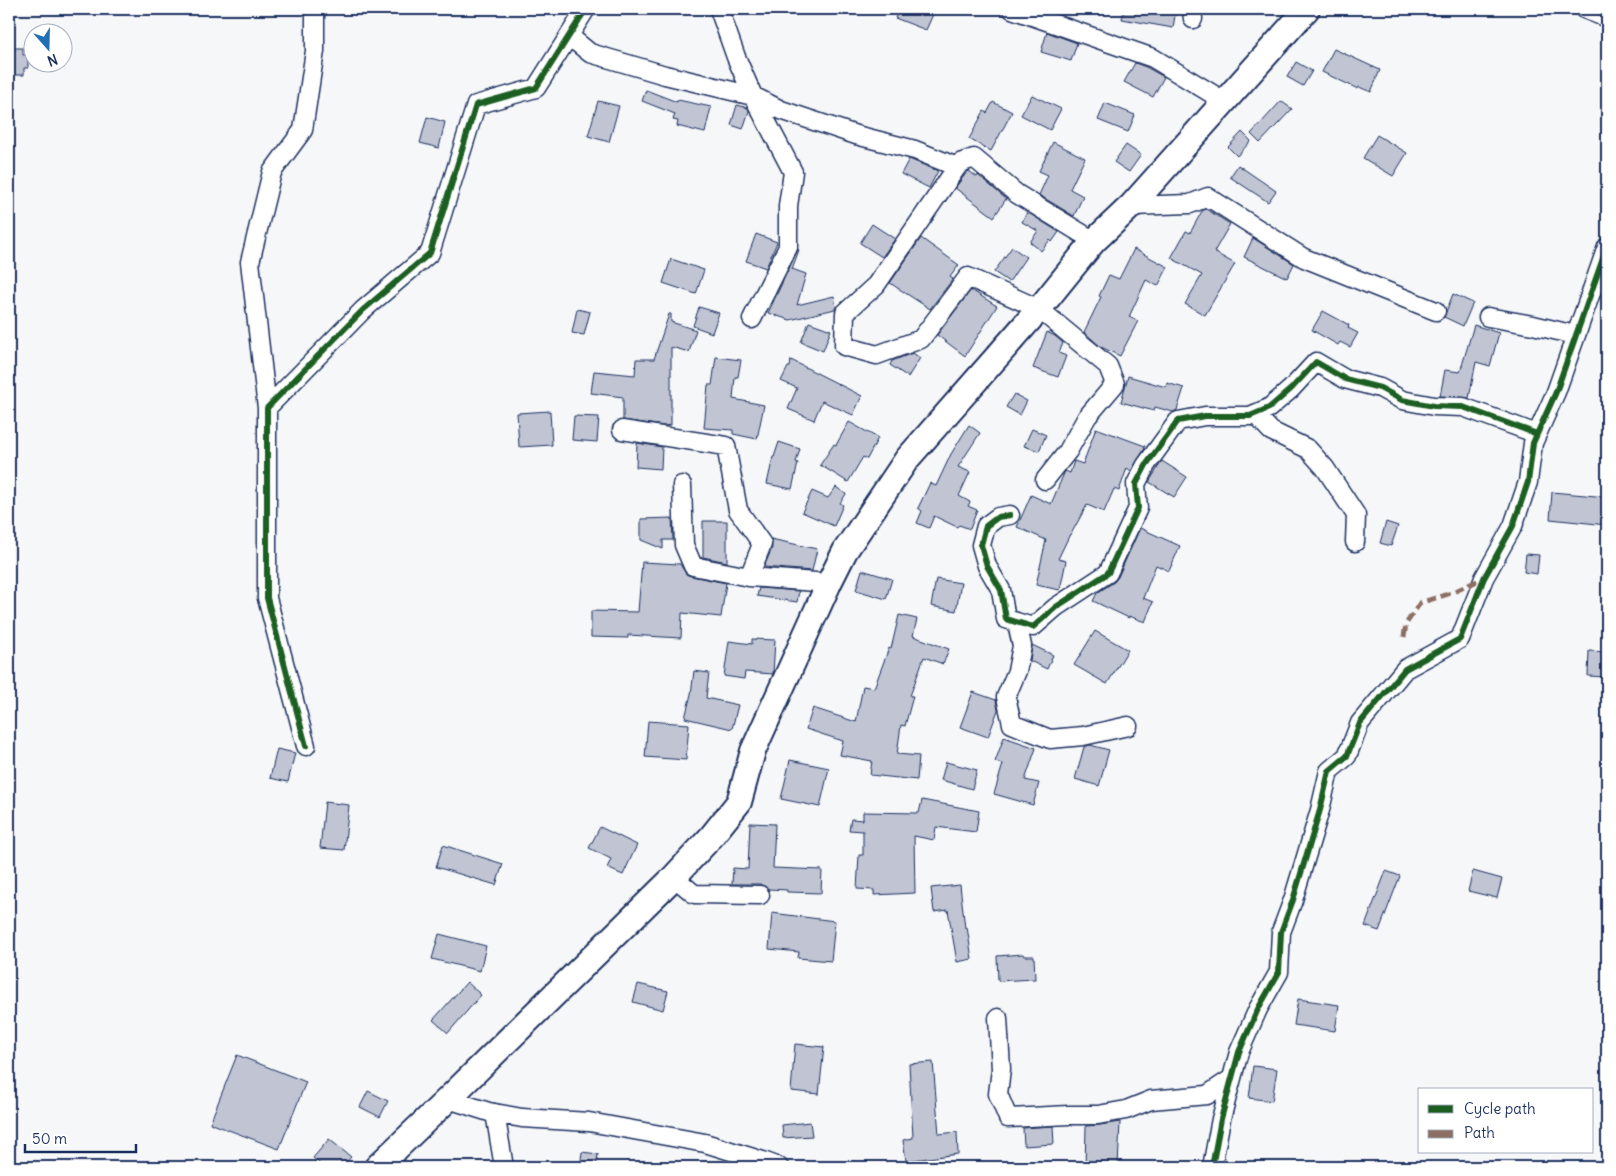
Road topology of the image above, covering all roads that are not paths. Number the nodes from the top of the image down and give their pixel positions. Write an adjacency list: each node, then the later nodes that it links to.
1 (315, 9): 20 (street)
2 (586, 9): 8 (street)
3 (718, 9): 9 (street)
4 (1012, 9): 10 (street)
5 (1306, 9): 10 (main road)
6 (1584, 9): 7 (street)
7 (1607, 18)
8 (569, 36): 9 (street); 20 (street)
9 (753, 96): 11 (street); 18 (street)
10 (1224, 101): 12 (main road)
11 (957, 166): 13 (street); 15 (street)
12 (1131, 206): 13 (main road); 16 (street)
13 (1094, 241): 15 (main road)
14 (1607, 247): 19 (street)
15 (1039, 310): 24 (street); 29 (main road)
16 (1436, 311)
17 (1488, 317): 19 (street)
18 (752, 319)
19 (1575, 335): 23 (street)
20 (267, 408): 32 (street)
21 (1255, 414): 23 (street); 27 (street); 30 (street)
22 (622, 430): 28 (street)
23 (1537, 434): 36 (street)
24 (1045, 480)
25 (682, 485): 28 (street)
26 (1010, 515): 30 (street)
27 (1355, 542)
28 (749, 577): 29 (street)
29 (829, 583): 33 (main road)
30 (1018, 622): 31 (street)
31 (1128, 726)
32 (306, 746)
33 (674, 877): 34 (street); 37 (main road)
34 (760, 895)
35 (998, 1018): 36 (street)
36 (1232, 1079): 42 (street)
37 (448, 1099): 38 (street); 39 (main road)
38 (495, 1113): 40 (street); 41 (street)
39 (377, 1167)
40 (504, 1167)
41 (778, 1167)
42 (1212, 1167)

